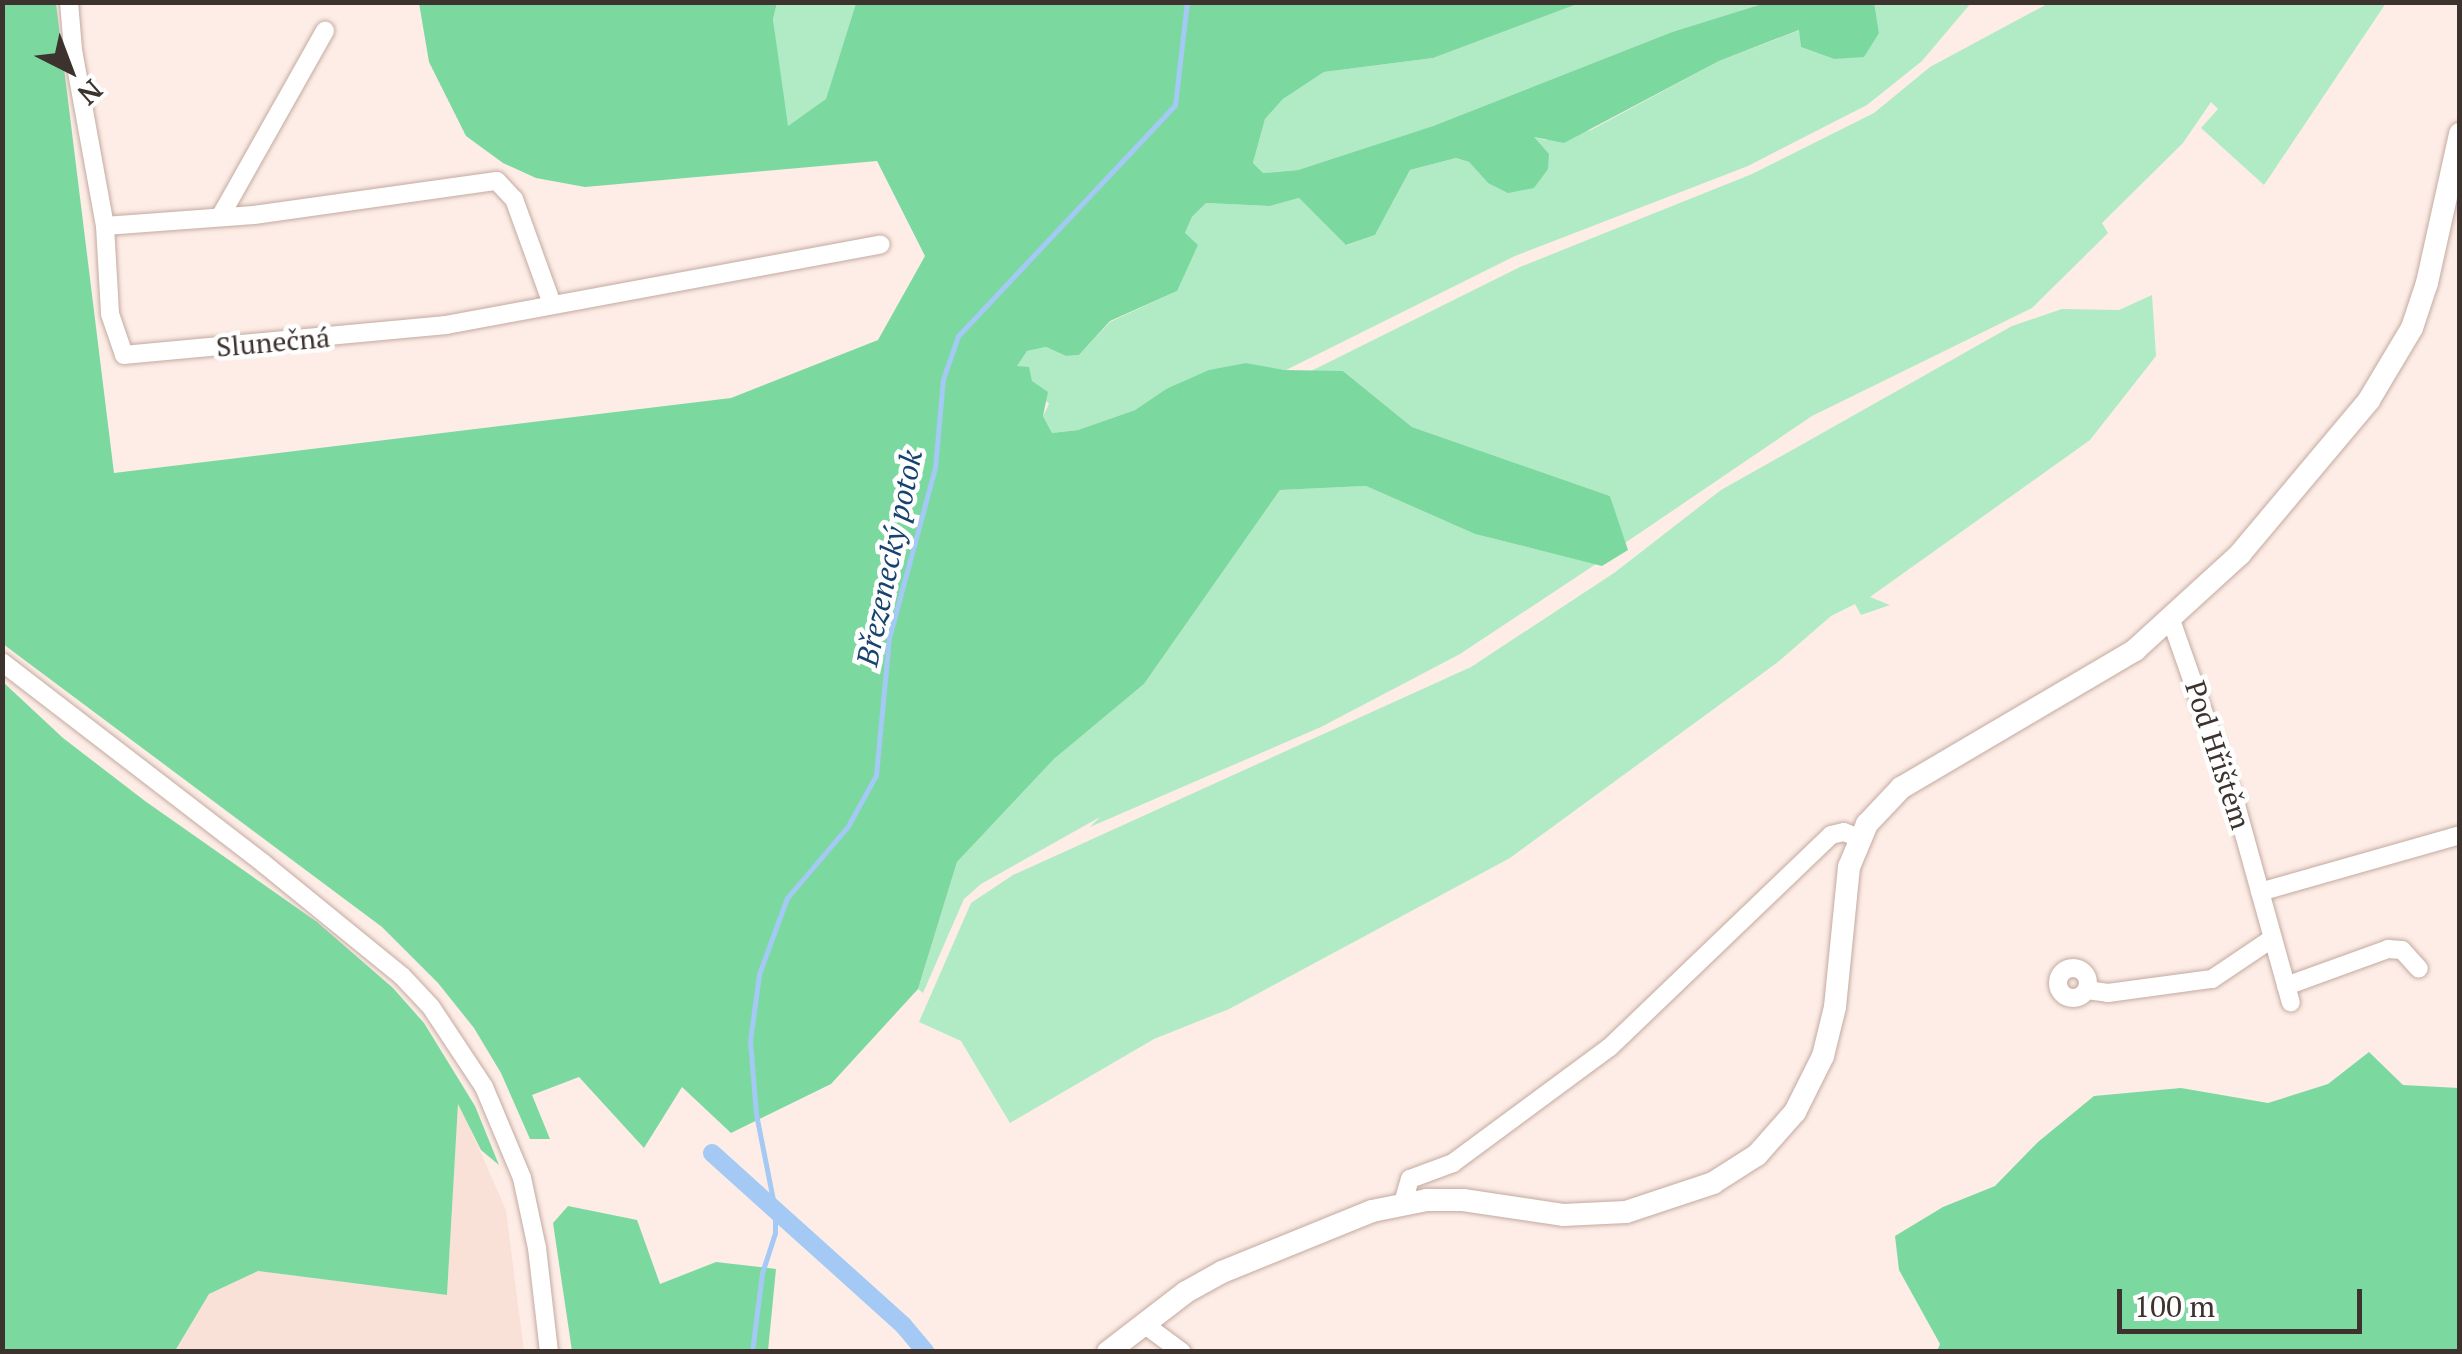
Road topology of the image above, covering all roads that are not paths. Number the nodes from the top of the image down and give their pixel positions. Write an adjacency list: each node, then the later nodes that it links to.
1 (70, 2): 6 (street, Slunečná)
2 (326, 31): 5 (street)
3 (2460, 134): 4 (street)
4 (2451, 207): 9 (street)
5 (220, 218): 6 (street); 8 (street)
6 (106, 226): 8 (street, Slunečná)
7 (881, 244): 8 (street, Slunečná)
8 (552, 304)
9 (2172, 620): 12 (street); 13 (street, Pod Hřištěm)
10 (2, 662): 19 (street)
11 (2460, 835): 13 (street)
12 (1859, 838): 17 (street); 17 (street)
13 (2260, 892): 14 (street, Pod Hřištěm)
14 (2273, 938): 15 (street, Pod Hřištěm); 16 (street)
15 (2419, 968)
16 (2087, 990)
17 (1403, 1203): 18 (street)
18 (1144, 1324): 20 (street); 21 (street)
19 (549, 1352)
20 (1108, 1352)
21 (1182, 1352)

